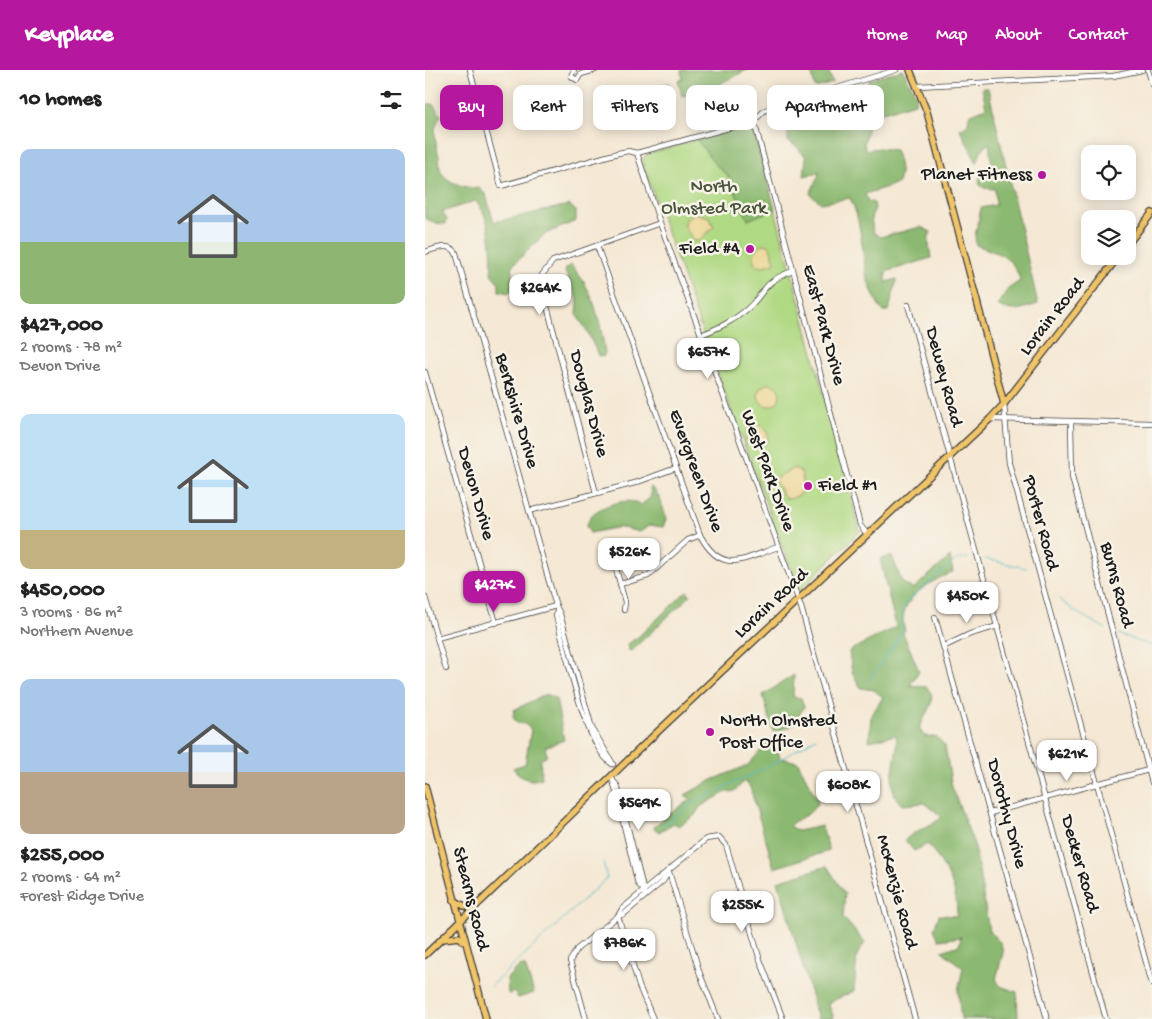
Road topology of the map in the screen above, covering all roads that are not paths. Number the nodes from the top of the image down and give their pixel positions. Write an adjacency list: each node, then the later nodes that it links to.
1 (469, 70): 14 (street)
2 (574, 70): 8 (street); 8 (street)
3 (595, 70): 8 (street)
4 (896, 70): 11 (street)
5 (910, 70): 10 (main road, Porter Road)
6 (1141, 70): 10 (street)
7 (1148, 70): 9 (street)
8 (581, 74)
9 (1152, 84)
10 (918, 86): 25 (main road, Porter Road)
11 (757, 118)
12 (722, 130): 14 (street)
13 (756, 130): 21 (street, East Park Drive)
14 (637, 154): 16 (street, West Park Drive)
15 (1152, 213): 17 (main road)
16 (660, 224): 18 (street, Douglas Drive); 23 (street, West Park Drive)
17 (1136, 233)
18 (597, 246): 31 (street, Evergreen Drive); 32 (street, Douglas Drive)
19 (425, 252): 33 (street, Berkshire Drive)
20 (1112, 265): 25 (main road, Lorain Road)
21 (793, 271): 23 (street); 34 (street, East Park Drive)
22 (908, 305): 30 (street, Dewey Road)
23 (701, 335): 36 (street, West Park Drive)
24 (425, 372): 44 (street, Devon Drive)
25 (1005, 404): 26 (main road, Lorain Road); 27 (street, Porter Road)
26 (990, 419): 27 (street); 30 (main road, Lorain Road)
27 (1007, 420): 28 (street); 52 (street, Porter Road)
28 (1071, 423): 29 (street); 49 (street, Burns Road)
29 (1152, 424)
30 (950, 458): 34 (main road, Lorain Road); 45 (street, Decker Road)
31 (676, 468): 32 (street); 35 (street, Evergreen Drive)
32 (596, 493): 33 (street)
33 (529, 511): 41 (street, Berkshire Drive)
34 (867, 534): 40 (main road, Lorain Road)
35 (700, 535): 36 (street, Evergreen Drive); 38 (street)
36 (778, 547): 40 (street, West Park Drive)
37 (612, 554): 38 (street)
38 (620, 584): 42 (street)
39 (425, 597): 46 (street)
40 (798, 600): 50 (main road, Lorain Road); 73 (street, McKenzie Road)
41 (556, 608): 44 (street); 50 (street, Berkshire Drive)
42 (624, 610)
43 (935, 617): 47 (street, Dorothy Drive)
44 (496, 623): 46 (street)
45 (998, 626): 47 (street); 55 (street, Decker Road)
46 (437, 638): 48 (street)
47 (945, 646): 56 (street, Dorothy Drive)
48 (446, 670)
49 (1150, 769): 52 (street); 53 (street, Burns Road)
50 (618, 770): 51 (main road, Lorain Road)
51 (613, 779): 58 (street); 61 (main road, Lorain Road)
52 (1097, 783): 55 (street); 67 (street, Porter Road)
53 (1152, 784)
54 (425, 786): 60 (main road, Stearns Road)
55 (1045, 798): 56 (street); 75 (street, Decker Road)
56 (991, 813): 74 (street, Dorothy Drive)
57 (669, 872): 58 (street); 59 (street); 71 (street); 72 (street)
58 (643, 890): 59 (street); 62 (street)
59 (645, 896): 62 (street)
60 (454, 900): 61 (main road); 63 (main road, Stearns Road)
61 (479, 902): 63 (main road, Lorain Road)
62 (617, 916): 69 (street); 70 (street)
63 (460, 921): 64 (main road, Lorain Road); 65 (main road, Stearns Road)
64 (440, 940): 65 (main road); 66 (main road, Lorain Road)
65 (465, 942): 68 (main road, Stearns Road)
66 (425, 955)
67 (1152, 984)
68 (486, 1019)
69 (586, 1019)
70 (653, 1019)
71 (718, 1019)
72 (783, 1019)
73 (915, 1019)
74 (1047, 1019)
75 (1106, 1019)

